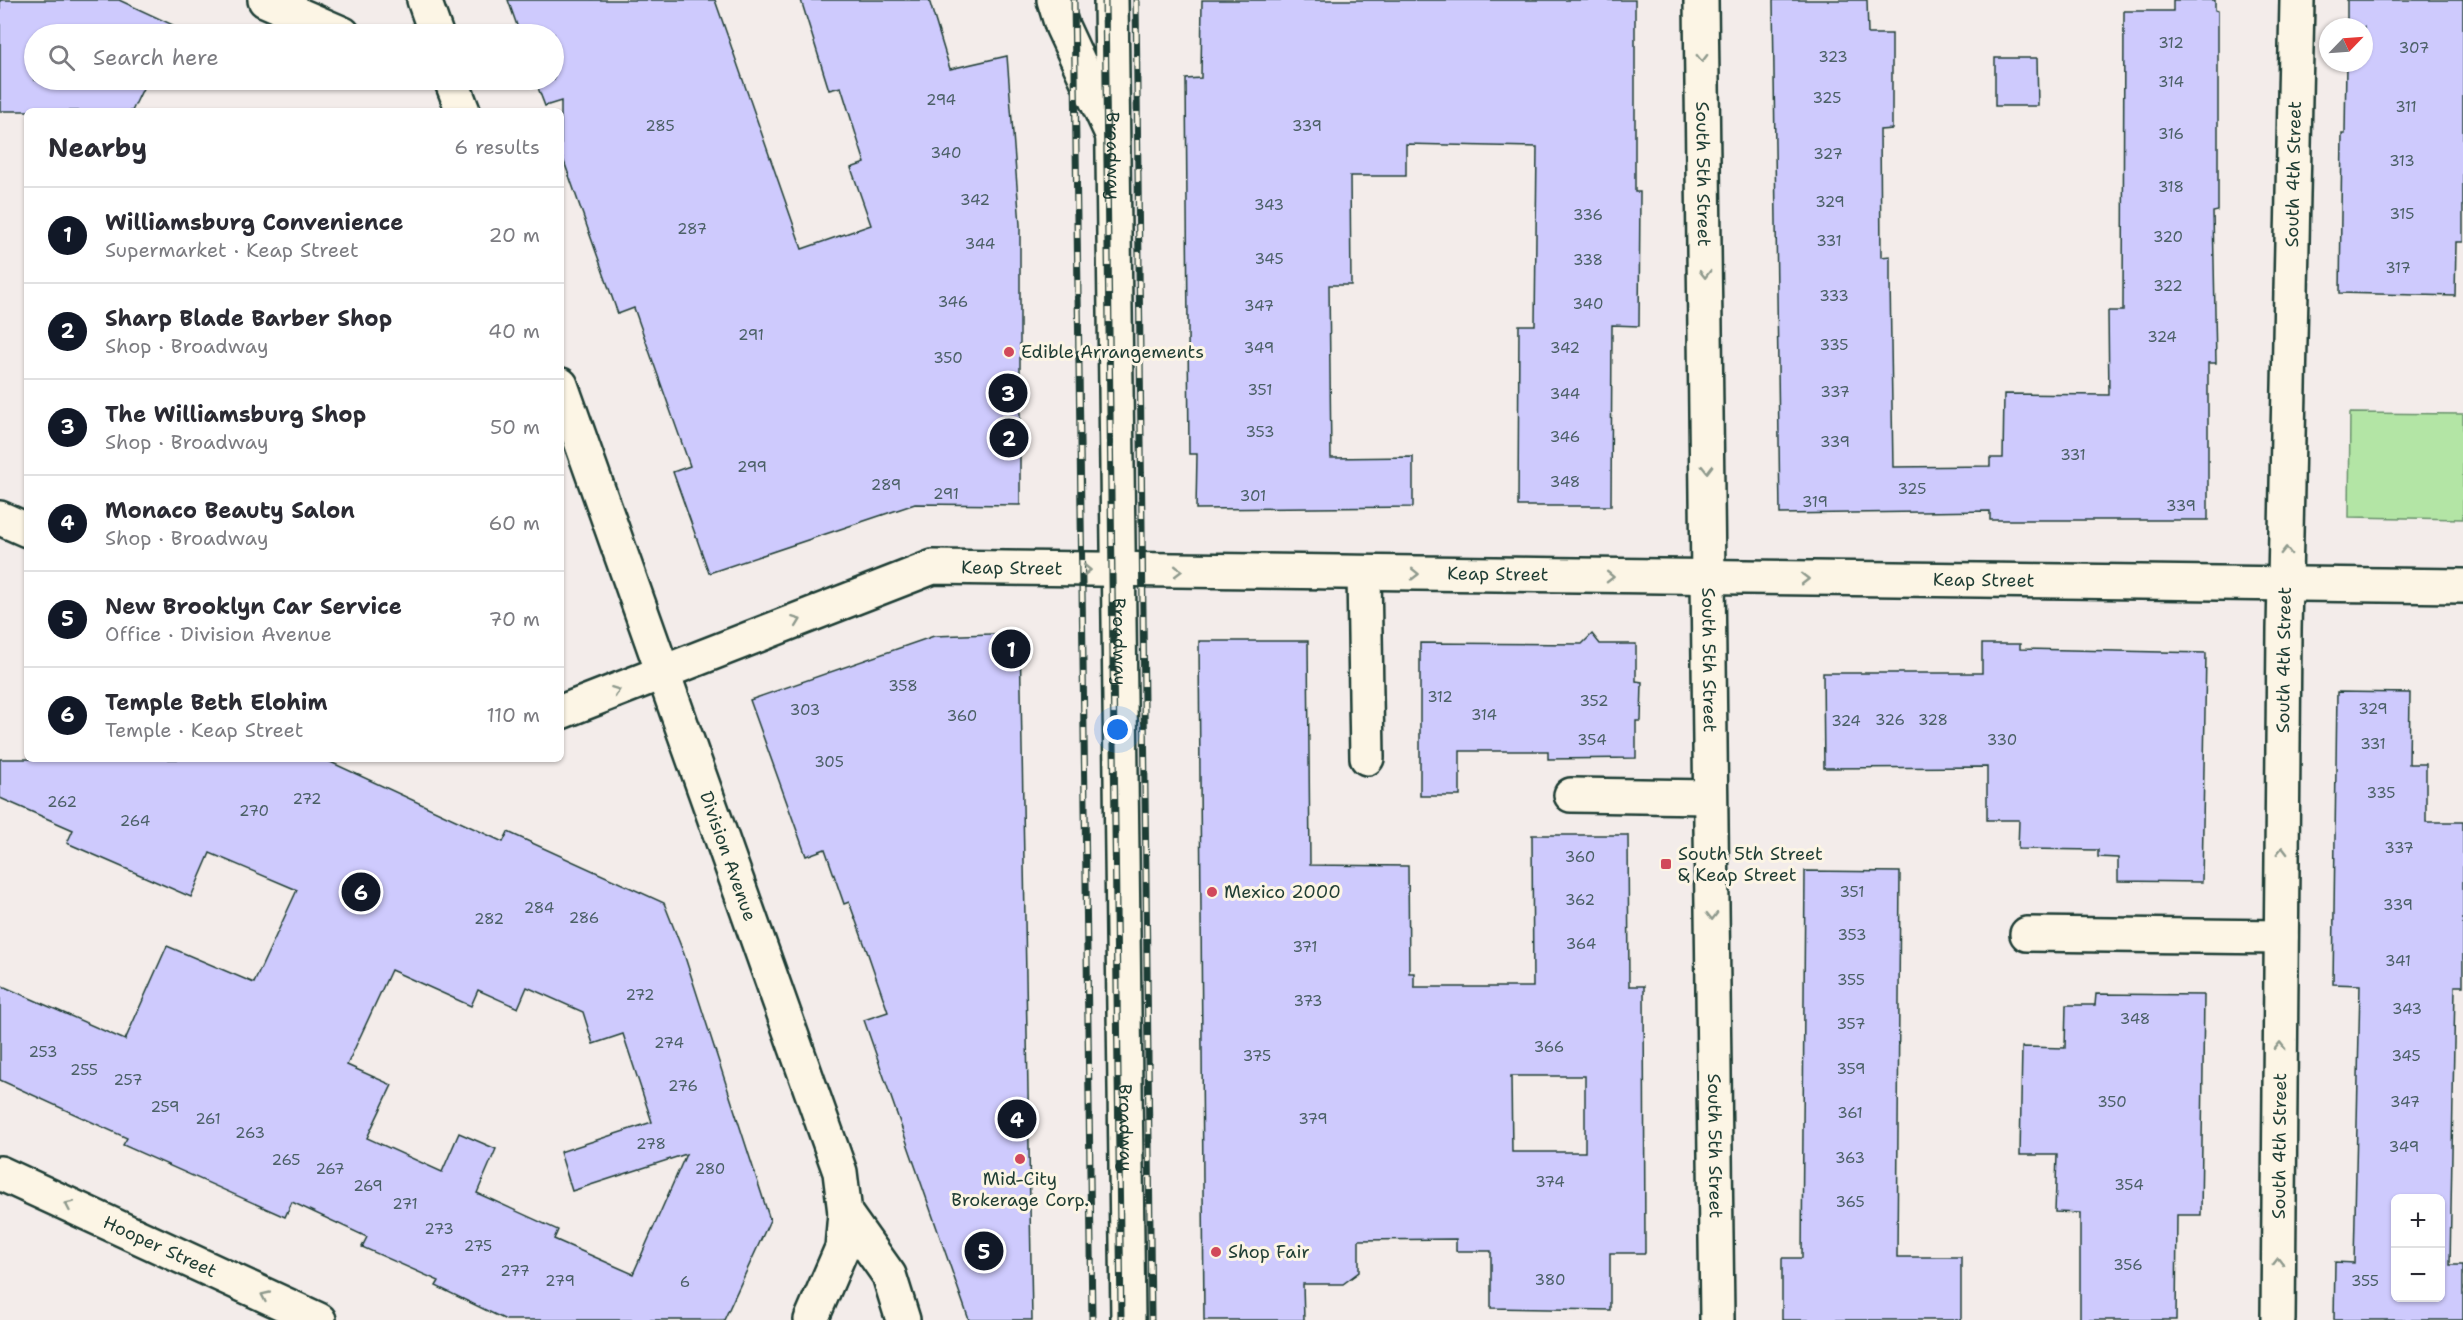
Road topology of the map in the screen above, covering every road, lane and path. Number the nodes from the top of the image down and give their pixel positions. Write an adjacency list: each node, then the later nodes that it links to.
1 (265, 0): 7 (street)
2 (424, 0): 8 (street)
3 (1054, 0): 9 (street)
4 (1111, 0): 9 (street, Broadway)
5 (1701, 0): 15 (street, South 5th Street, one-way to 15)
6 (2297, 0): 16 (street, South 4th Street, one-way to 6)
7 (320, 24)
8 (432, 24)
9 (1112, 134): 13 (street, Broadway)
10 (564, 393): 18 (street, Division Avenue)
11 (0, 518): 12 (street)
12 (24, 530)
13 (1119, 570): 14 (street, Keap Street, one-way to 14); 18 (street, Keap Street, one-way to 13); 30 (street, Broadway)
14 (1364, 573): 15 (street, Keap Street, one-way to 15); 20 (street)
15 (1708, 578): 16 (street, Keap Street, one-way to 16); 22 (street, South 5th Street)
16 (2285, 582): 17 (street, Keap Street); 24 (street, South 4th Street, one-way to 16)
17 (2463, 586)
18 (664, 673): 19 (street, Keap Street, one-way to 18); 26 (street, Division Avenue)
19 (564, 711)
20 (1367, 758)
21 (1571, 795): 22 (street)
22 (1710, 797): 31 (street, South 5th Street, one-way to 31)
23 (2027, 934): 24 (street)
24 (2281, 937): 32 (street, South 4th Street, one-way to 24)
25 (0, 1173): 27 (street, Hooper Street, one-way to 25)
26 (845, 1213): 28 (street); 29 (street, Division Avenue)
27 (319, 1320)
28 (811, 1320)
29 (903, 1320)
30 (1128, 1320)
31 (1716, 1320)
32 (2278, 1320)

